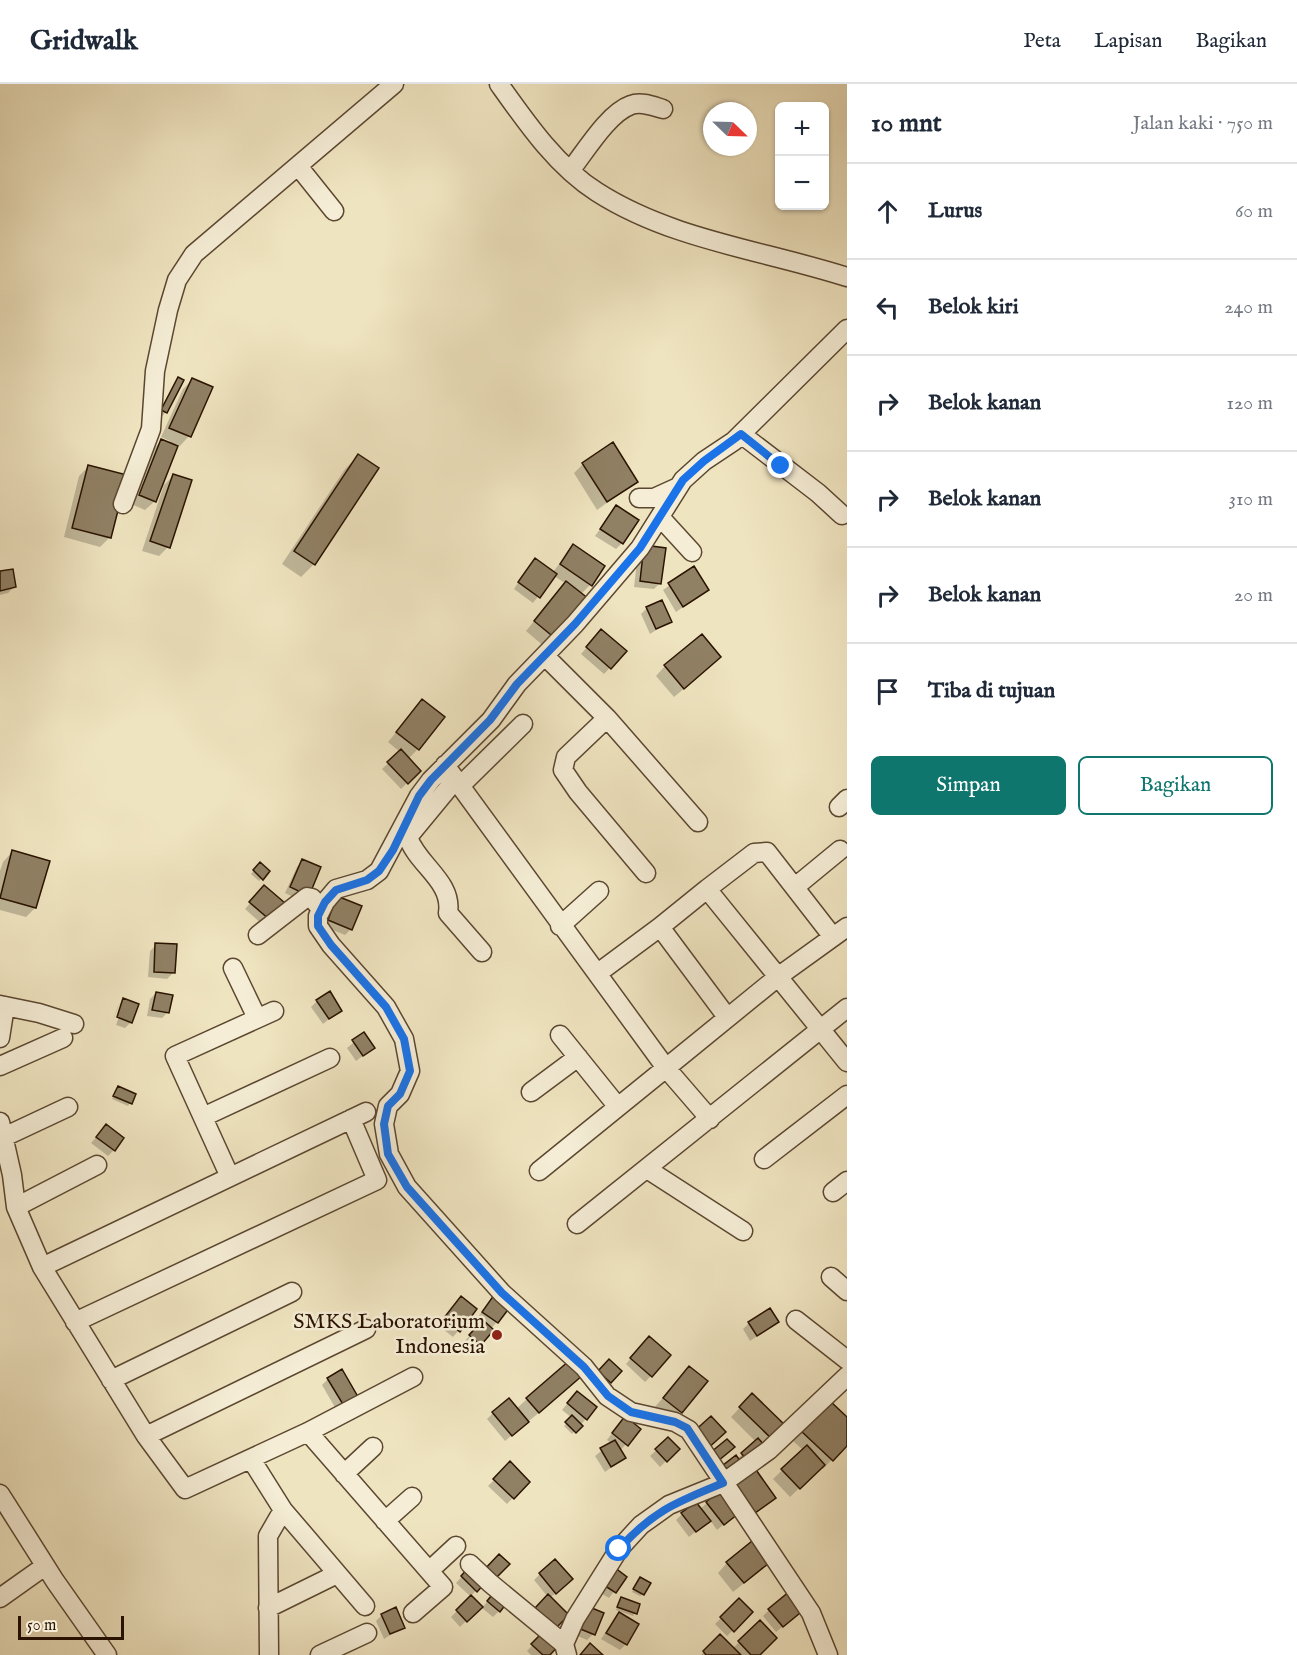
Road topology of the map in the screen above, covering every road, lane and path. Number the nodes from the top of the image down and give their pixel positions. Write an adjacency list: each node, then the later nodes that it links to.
1 (394, 84): 4 (street)
2 (499, 84): 5 (street)
3 (663, 109): 5 (street)
4 (298, 166): 6 (street); 12 (street)
5 (570, 171): 7 (street)
6 (334, 211)
7 (847, 277)
8 (847, 329): 9 (street)
9 (741, 434): 10 (street); 13 (street)
10 (676, 488): 11 (street); 14 (street)
11 (639, 498)
12 (123, 504)
13 (842, 515)
14 (660, 517): 15 (street); 16 (street)
15 (692, 552)
16 (545, 656): 17 (street); 19 (street)
17 (607, 718): 20 (street); 22 (street)
18 (523, 724): 19 (street)
19 (453, 777): 26 (street); 27 (street); 31 (street)
20 (698, 822)
21 (840, 850): 23 (street)
22 (646, 873)
23 (795, 887): 24 (street); 29 (street)
24 (707, 889): 28 (street); 34 (street)
25 (599, 891): 27 (street)
26 (321, 909): 30 (street); 79 (street)
27 (560, 926): 33 (street)
28 (660, 927): 33 (street); 38 (street)
29 (840, 932): 34 (street)
30 (258, 934)
31 (482, 952)
32 (233, 968): 39 (street)
33 (598, 973): 47 (street)
34 (779, 976): 38 (street); 40 (street)
35 (3, 1006): 42 (street); 46 (street)
36 (847, 1008): 40 (street)
37 (274, 1011): 39 (street)
38 (727, 1017): 47 (street)
39 (257, 1018): 52 (street)
40 (821, 1029): 45 (street); 53 (street)
41 (560, 1035): 43 (street)
42 (0, 1038)
43 (578, 1057): 48 (street); 51 (street)
44 (330, 1058): 52 (street)
45 (847, 1062)
46 (0, 1066)
47 (666, 1068): 51 (street); 53 (street)
48 (531, 1092)
49 (847, 1095): 55 (street)
50 (68, 1107): 54 (street)
51 (618, 1107): 58 (street)
52 (203, 1117): 59 (street)
53 (710, 1119): 57 (street)
54 (2, 1130): 60 (street)
55 (764, 1159)
56 (97, 1165): 60 (street)
57 (647, 1169): 61 (street); 62 (street)
58 (539, 1171)
59 (230, 1177): 63 (street); 68 (street)
60 (16, 1207): 63 (street)
61 (577, 1224)
62 (743, 1231)
63 (42, 1267): 68 (street)
64 (831, 1277): 65 (street)
65 (847, 1291)
66 (292, 1292): 73 (street)
67 (796, 1320): 70 (street)
68 (75, 1322): 73 (street)
69 (366, 1329): 75 (street)
70 (847, 1360)
71 (847, 1376): 79 (street)
72 (413, 1377): 74 (street)
73 (111, 1380): 75 (street)
74 (308, 1432): 77 (street); 78 (street)
75 (146, 1436): 77 (street)
76 (373, 1447): 78 (street)
77 (250, 1459): 82 (street)
78 (344, 1474): 83 (street)
79 (723, 1483): 94 (street); 98 (street)
80 (0, 1494): 86 (street)
81 (412, 1497): 83 (street)
82 (283, 1510): 88 (street); 91 (street)
83 (385, 1521): 87 (street)
84 (456, 1546): 87 (street)
85 (470, 1564): 94 (street)
86 (45, 1566): 89 (street); 95 (street)
87 (429, 1571): 92 (street)
88 (338, 1574): 90 (street); 91 (street)
89 (0, 1598)
90 (365, 1606)
91 (268, 1608): 96 (street)
92 (413, 1613)
93 (367, 1633): 97 (street)
94 (565, 1649)
95 (107, 1655)
96 (269, 1655)
97 (320, 1655)
98 (828, 1655)

